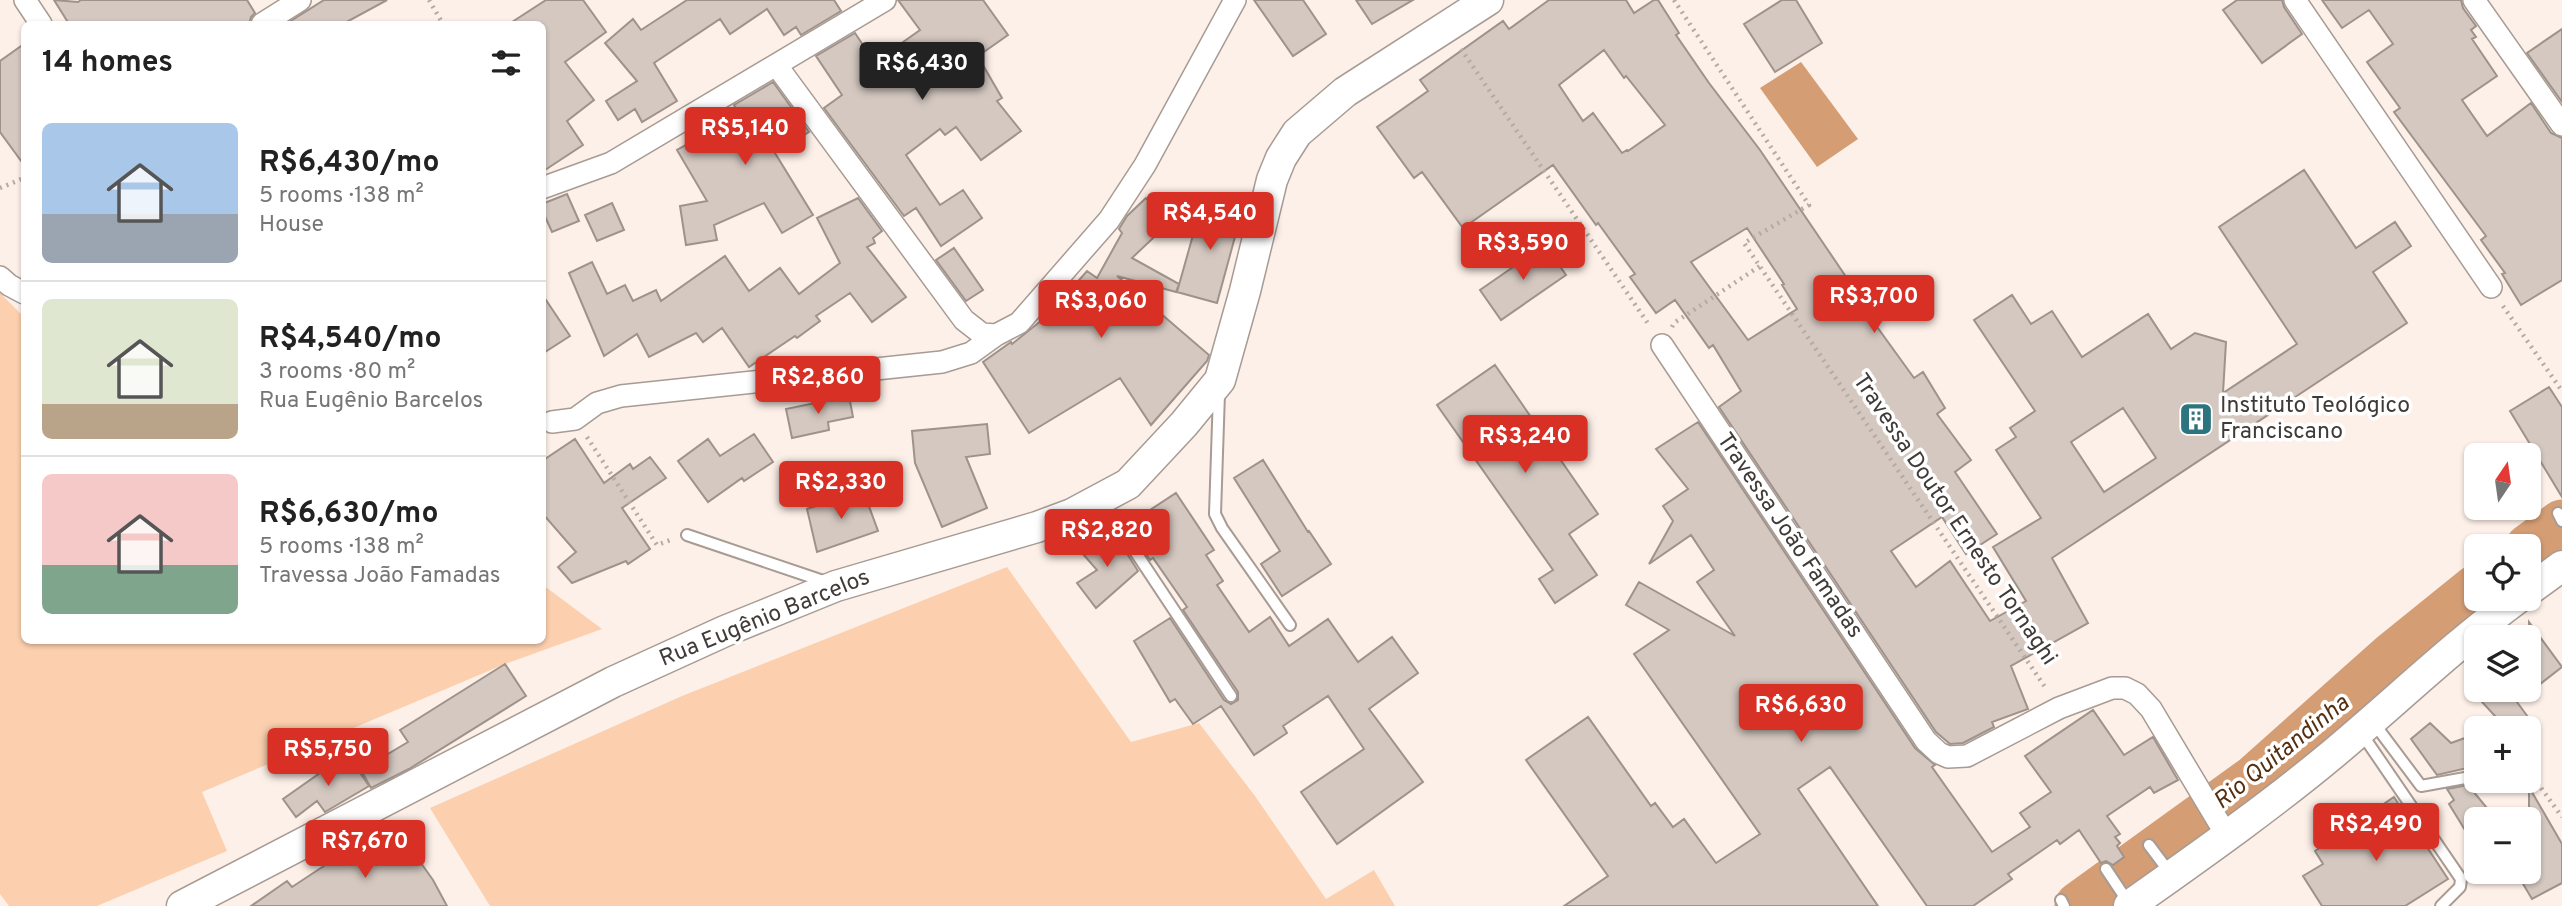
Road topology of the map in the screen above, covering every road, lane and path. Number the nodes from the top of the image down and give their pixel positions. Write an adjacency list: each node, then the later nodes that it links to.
1 (25, 0): 10 (street)
2 (300, 0): 11 (street)
3 (429, 0): 12 (path)
4 (885, 0): 14 (street)
5 (1235, 0): 23 (street)
6 (1488, 0): 13 (street, Rua Eugênio Barcelos)
7 (1674, 0): 19 (path, Travessa Doutor Ernesto Tornaghi)
8 (2295, 0): 21 (street)
9 (2474, 0): 15 (street)
10 (39, 21)
11 (266, 21)
12 (441, 21)
13 (1446, 28): 24 (path); 25 (street, Rua Eugênio Barcelos)
14 (777, 66): 17 (street); 23 (street)
15 (2562, 125)
16 (21, 179): 18 (path)
17 (546, 187)
18 (0, 188)
19 (1760, 266): 24 (path); 36 (path, Travessa Doutor Ernesto Tornaghi)
20 (0, 277): 22 (street)
21 (2491, 288): 26 (path)
22 (21, 291)
23 (996, 335): 27 (street)
24 (1662, 345): 42 (street, Travessa João Famadas)
25 (1220, 380): 29 (street, Rua Eugênio Barcelos); 35 (lane)
26 (2562, 391)
27 (575, 419): 28 (street); 30 (path)
28 (552, 422)
29 (1101, 500): 33 (street, Rua Eugênio Barcelos); 37 (lane)
30 (687, 535): 33 (lane)
31 (2562, 566): 32 (street)
32 (2541, 581)
33 (836, 586): 47 (street, Rua Eugênio Barcelos)
34 (2501, 611): 38 (street)
35 (1290, 625)
36 (2048, 691)
37 (1231, 696)
38 (2365, 725): 39 (lane); 42 (street); 48 (lane)
39 (2464, 778)
40 (2541, 788): 41 (path)
41 (2562, 817)
42 (2227, 836): 45 (street)
43 (2149, 845): 45 (lane)
44 (2106, 869): 46 (lane)
45 (2167, 869): 46 (street)
46 (2126, 900)
47 (183, 906)
48 (2441, 906)

